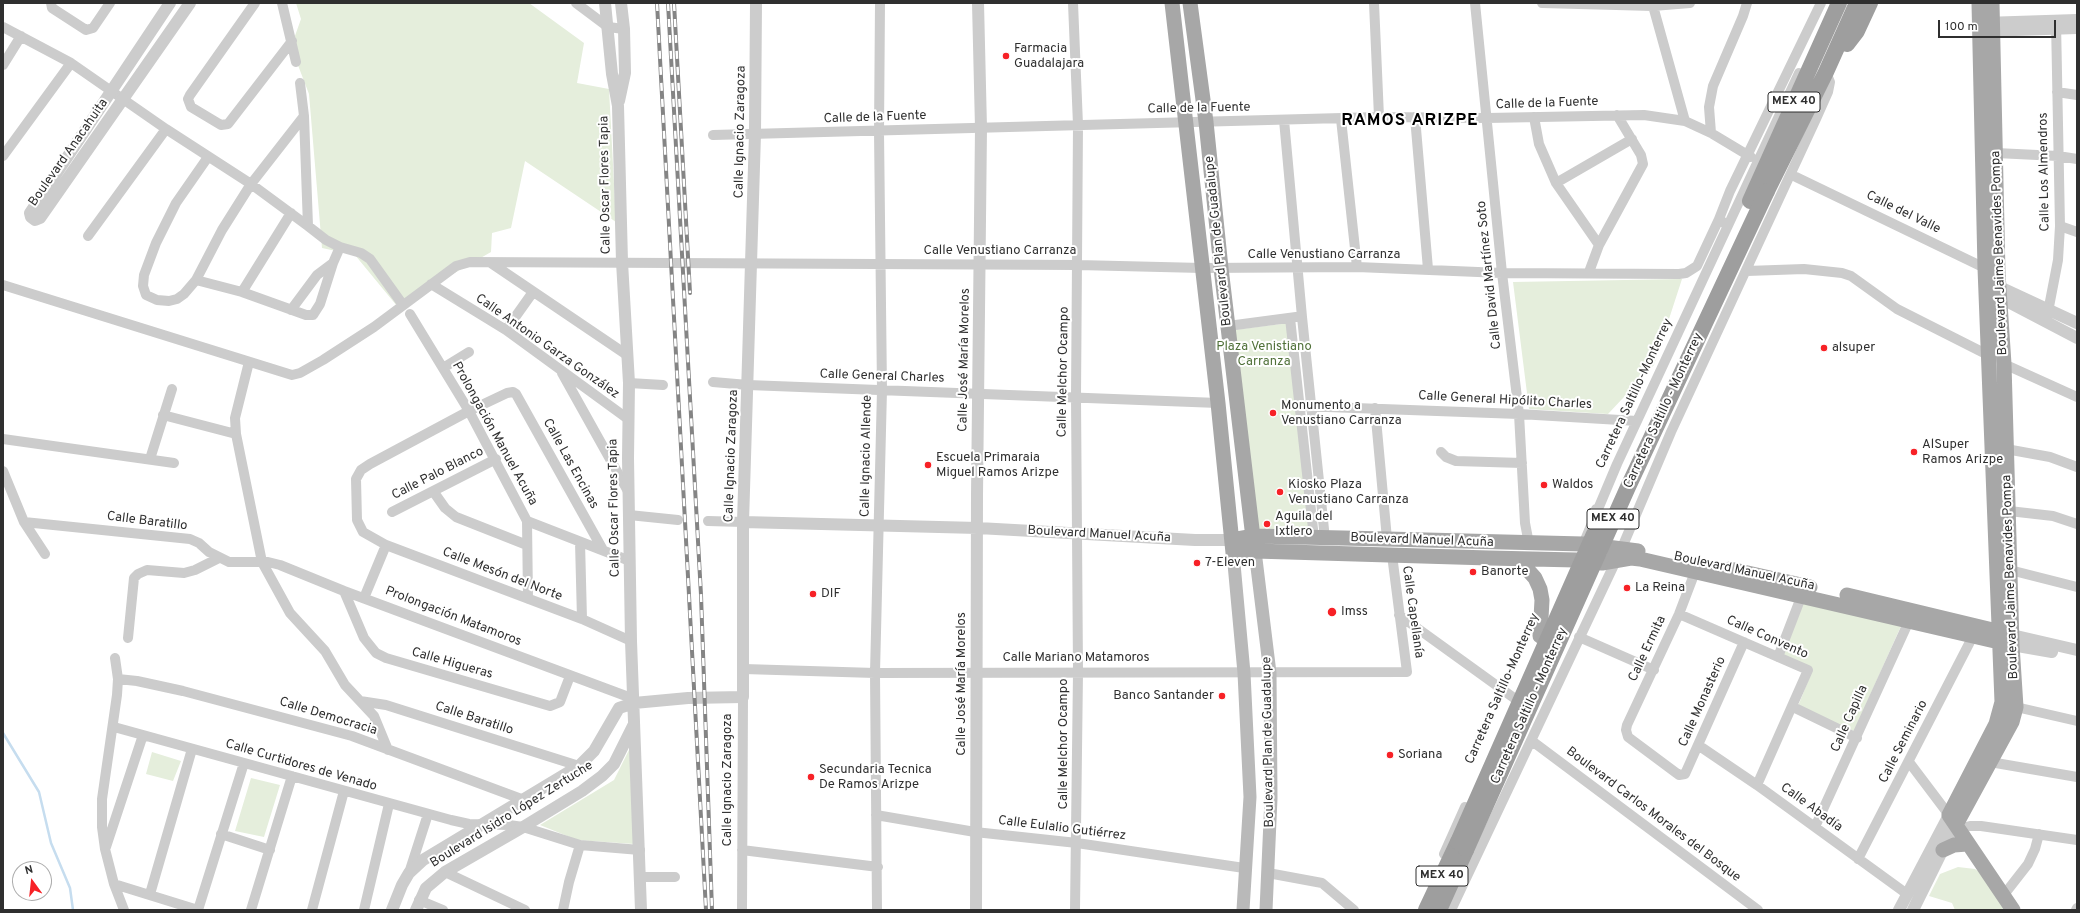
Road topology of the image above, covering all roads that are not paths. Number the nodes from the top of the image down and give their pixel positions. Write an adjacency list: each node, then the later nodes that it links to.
1 (51, 3): 2 (street)
2 (110, 3)
3 (170, 3): 43 (street, Boulevard Anacahuita)
4 (190, 3): 46 (street, Boulevard Anacahuita)
5 (254, 3): 36 (street)
6 (282, 3): 36 (street)
7 (576, 3): 31 (street)
8 (605, 3): 31 (street, Calle Oscar Flores Tapia)
9 (621, 3): 34 (street, Calle Oscar Flores Tapia)
10 (756, 3): 65 (street, Calle Ignacio Zaragoza)
11 (880, 3): 62 (street, Calle Ignacio Allende)
12 (978, 3): 60 (street, Calle José María Morelos)
13 (1073, 3): 59 (street, Calle Melchor Ocampo)
14 (1172, 3): 57 (main road, Boulevard Plan de Guadalupe)
15 (1190, 3): 58 (main road, Boulevard Plan de Guadalupe)
16 (1374, 3): 51 (street)
17 (1476, 3): 54 (street, Calle David Martínez Soto)
18 (1542, 3): 27 (street)
19 (1690, 3): 27 (street)
20 (1746, 3): 63 (street)
21 (1821, 3): 69 (street)
22 (1838, 3): 77 (street, Carretera Saltillo-Monterrey); 268 (highway, Carretera Saltillo - Monterrey / MEX 40, bridge)
23 (1857, 3): 37 (highway, Carretera Saltillo - Monterrey / MEX 40)
24 (1870, 3): 37 (highway)
25 (1979, 3): 32 (main road, Boulevard Jaime Benavides Pompa)
26 (1992, 3): 32 (main road, Boulevard Jaime Benavides Pompa)
27 (1653, 6): 56 (street)
28 (2077, 20): 29 (street)
29 (2056, 24): 32 (street); 33 (street); 44 (street, Calle Los Almendros)
30 (3, 27): 35 (street)
31 (608, 27): 34 (street); 47 (street, Calle Oscar Flores Tapia)
32 (1987, 27): 67 (main road, Boulevard Jaime Benavides Pompa); 100 (main road, Boulevard Jaime Benavides Pompa)
33 (2077, 28)
34 (624, 29): 47 (street, Calle Oscar Flores Tapia)
35 (21, 36): 39 (street); 40 (street)
36 (292, 40): 38 (street)
37 (1833, 56): 41 (highway, Carretera Saltillo - Monterrey / MEX 40)
38 (296, 62)
39 (71, 63): 43 (street); 68 (street)
40 (3, 65)
41 (1826, 72): 96 (street); 268 (highway, Carretera Saltillo - Monterrey / MEX 40, bridge)
42 (300, 83): 49 (street)
43 (110, 91): 46 (street); 46 (street, Boulevard Anacahuita)
44 (2057, 92): 45 (street); 70 (street, Calle Los Almendros)
45 (2077, 95)
46 (124, 100): 61 (street)
47 (618, 106): 85 (street, Calle Oscar Flores Tapia)
48 (1617, 115): 50 (street, Calle de la Fuente); 56 (street, Calle de la Fuente); 66 (street)
49 (304, 116): 75 (street); 78 (street)
50 (1534, 116): 54 (street, Calle de la Fuente); 74 (street)
51 (1379, 117): 52 (street, Calle de la Fuente); 53 (street, Calle de la Fuente)
52 (1341, 118): 55 (street, Calle de la Fuente); 91 (street)
53 (1415, 118): 54 (street, Calle de la Fuente); 95 (street)
54 (1487, 118): 98 (street, Calle David Martínez Soto)
55 (1284, 120): 58 (street, Calle de la Fuente); 94 (street)
56 (1685, 121): 63 (street, Calle de la Fuente)
57 (1186, 122): 58 (street, Calle de la Fuente); 59 (street, Calle de la Fuente); 92 (main road, Boulevard Plan de Guadalupe)
58 (1206, 122): 93 (main road, Boulevard Plan de Guadalupe)
59 (1078, 125): 60 (street, Calle de la Fuente); 90 (street, Calle Melchor Ocampo)
60 (981, 128): 62 (street, Calle de la Fuente); 89 (street, Calle José María Morelos)
61 (166, 129): 71 (street); 81 (street)
62 (879, 132): 65 (street, Calle de la Fuente); 88 (street, Calle Ignacio Allende)
63 (1711, 133): 69 (street, Calle de la Fuente)
64 (713, 134): 65 (street, Calle de la Fuente)
65 (755, 134): 87 (street, Calle Ignacio Zaragoza)
66 (1632, 139): 74 (street); 82 (street)
67 (1996, 153): 70 (street); 100 (main road, Boulevard Jaime Benavides Pompa)
68 (3, 156)
69 (1749, 156): 77 (street)
70 (2058, 156): 72 (street); 79 (street, Calle Los Almendros)
71 (208, 157): 75 (street); 99 (street)
72 (2077, 159)
73 (1796, 177): 100 (street, Calle del Valle)
74 (1556, 183): 82 (street)
75 (251, 184): 76 (street); 99 (street)
76 (291, 213): 78 (street); 103 (street)
77 (1723, 223): 97 (street, Calle Venustiano Carranza); 144 (street, Carretera Saltillo-Monterrey)
78 (308, 226): 83 (street)
79 (2060, 226): 80 (street); 107 (street, Calle Los Almendros)
80 (2077, 232)
81 (88, 236)
82 (1599, 245): 97 (street)
83 (340, 248): 84 (street); 105 (street)
84 (333, 262): 106 (street); 106 (street)
85 (622, 262): 86 (street, Calle Venustiano Carranza); 87 (street, Calle Venustiano Carranza); 119 (street, Calle Oscar Flores Tapia)
86 (491, 263): 101 (street, Calle Venustiano Carranza); 104 (street)
87 (752, 264): 88 (street, Calle Venustiano Carranza); 128 (street, Calle Ignacio Zaragoza)
88 (881, 264): 89 (street, Calle Venustiano Carranza); 131 (street, Calle Ignacio Allende)
89 (981, 264): 90 (street, Calle Venustiano Carranza); 132 (street, Calle José María Morelos)
90 (1078, 265): 92 (street, Calle Venustiano Carranza); 133 (street, Calle Melchor Ocampo)
91 (1357, 267): 94 (street, Calle Venustiano Carranza); 95 (street, Calle Venustiano Carranza)
92 (1202, 268): 93 (street, Calle Venustiano Carranza); 135 (main road, Boulevard Plan de Guadalupe)
93 (1221, 268): 94 (street, Calle Venustiano Carranza); 113 (main road, Boulevard Plan de Guadalupe)
94 (1299, 268): 109 (street)
95 (1428, 269): 98 (street, Calle Venustiano Carranza)
96 (1747, 271): 120 (street); 166 (street)
97 (1589, 272): 98 (street, Calle Venustiano Carranza)
98 (1502, 273): 141 (street, Calle David Martínez Soto)
99 (196, 280): 103 (street)
100 (1992, 283): 107 (street); 111 (street); 120 (main road, Boulevard Jaime Benavides Pompa); 122 (main road, Boulevard Jaime Benavides Pompa)
101 (430, 284): 105 (street, Calle Venustiano Carranza); 114 (street, Calle Antonio Garza González)
102 (3, 286): 121 (street, Calle Venustiano Carranza)
103 (242, 292): 106 (street)
104 (533, 292): 114 (street); 119 (street)
105 (403, 305): 121 (street, Calle Venustiano Carranza)
106 (291, 310)
107 (2049, 310): 111 (street, Calle Los Almendros); 112 (street)
108 (410, 314): 123 (street, Prolongación Manuel Acuña)
109 (1302, 317): 110 (street); 117 (street)
110 (1290, 318): 113 (street); 116 (street)
111 (2045, 323): 115 (street)
112 (2077, 323)
113 (1228, 326): 176 (main road, Boulevard Plan de Guadalupe)
114 (506, 330): 124 (street, Calle Antonio Garza González)
115 (2077, 338)
116 (1294, 349): 117 (street); 136 (street)
117 (1305, 349): 137 (street)
118 (468, 352): 123 (street)
119 (627, 355): 126 (street, Calle Oscar Flores Tapia)
120 (1990, 356): 139 (main road, Boulevard Jaime Benavides Pompa)
121 (249, 362): 145 (street)
122 (2004, 364): 129 (main road, Boulevard Jaime Benavides Pompa); 134 (street)
123 (443, 368): 140 (street, Prolongación Manuel Acuña)
124 (560, 370): 143 (street, Calle Antonio Garza González); 159 (street)
125 (713, 382): 128 (street, Calle General Charles)
126 (629, 383): 127 (street); 143 (street, Calle Oscar Flores Tapia)
127 (662, 385)
128 (748, 386): 131 (street, Calle General Charles); 171 (street, Calle Ignacio Zaragoza)
129 (2005, 386): 139 (main road); 149 (main road, Boulevard Jaime Benavides Pompa)
130 (172, 389): 142 (street)
131 (882, 390): 132 (street, Calle General Charles); 173 (street, Calle Ignacio Allende)
132 (979, 394): 133 (street, Calle General Charles); 174 (street, Calle José María Morelos)
133 (1076, 397): 135 (street, Calle General Charles); 175 (street, Calle Melchor Ocampo)
134 (2077, 397)
135 (1218, 403): 184 (main road, Boulevard Plan de Guadalupe)
136 (1300, 406): 137 (street, Calle General Hipólito Charles); 147 (street)
137 (1311, 406): 138 (street, Calle General Hipólito Charles); 148 (street)
138 (1375, 408): 141 (street, Calle General Hipólito Charles); 178 (street)
139 (1992, 410): 155 (main road, Boulevard Jaime Benavides Pompa)
140 (469, 411): 152 (street, Prolongación Manuel Acuña); 182 (street, Calle Mesón del Norte); 185 (street, Calle Las Encinas)
141 (1519, 414): 144 (street, Calle General Hipólito Charles); 154 (street, Calle David Martínez Soto)
142 (163, 416): 145 (street); 151 (street)
143 (628, 419): 159 (street, Calle Oscar Flores Tapia)
144 (1637, 421): 163 (street, Carretera Saltillo-Monterrey)
145 (236, 434): 194 (street)
146 (3, 440): 151 (street)
147 (1304, 442): 148 (street); 160 (street)
148 (1315, 442): 161 (street)
149 (2006, 449): 156 (street); 162 (main road, Boulevard Jaime Benavides Pompa)
150 (1441, 452): 154 (street)
151 (150, 459): 153 (street)
152 (496, 459): 158 (street, Calle Palo Blanco); 168 (street, Prolongación Manuel Acuña)
153 (174, 463)
154 (1522, 463): 180 (street, Calle David Martínez Soto)
155 (1993, 466): 162 (main road); 212 (main road, Boulevard Jaime Benavides Pompa)
156 (2077, 467)
157 (3, 471): 169 (street)
158 (433, 491): 164 (street, Calle Palo Blanco); 183 (street)
159 (629, 493): 165 (street, Calle Oscar Flores Tapia)
160 (1309, 495): 161 (street); 177 (street)
161 (1320, 496): 177 (street)
162 (2008, 506): 172 (street); 196 (main road, Boulevard Jaime Benavides Pompa)
163 (1596, 509): 166 (street); 181 (street, Carretera Saltillo-Monterrey)
164 (392, 512)
165 (629, 515): 167 (street); 193 (street, Calle Oscar Flores Tapia)
166 (1635, 515): 189 (street)
167 (678, 520)
168 (527, 521): 179 (street); 183 (street, Prolongación Manuel Acuña)
169 (24, 522): 187 (street); 190 (street, Calle Baratillo)
170 (708, 522): 171 (street, Boulevard Manuel Acuña)
171 (743, 522): 173 (street, Boulevard Manuel Acuña); 219 (street, Calle Ignacio Zaragoza)
172 (2077, 524)
173 (879, 525): 174 (street, Boulevard Manuel Acuña); 224 (street, Calle Ignacio Allende)
174 (978, 528): 175 (street, Boulevard Manuel Acuña); 221 (street, Calle José María Morelos)
175 (1076, 534): 184 (street, Boulevard Manuel Acuña); 222 (street, Calle Melchor Ocampo)
176 (1254, 536): 177 (main road, Boulevard Manuel Acuña); 184 (main road, Boulevard Manuel Acuña); 186 (main road, Boulevard Plan de Guadalupe)
177 (1319, 538): 178 (main road, Boulevard Manuel Acuña)
178 (1387, 539): 180 (main road, Boulevard Manuel Acuña)
179 (580, 542): 185 (street); 206 (street)
180 (1529, 544): 181 (main road, Boulevard Manuel Acuña)
181 (1583, 544): 189 (main road, Boulevard Manuel Acuña); 192 (street, Carretera Saltillo-Monterrey)
182 (386, 545): 202 (street); 203 (street, Calle Mesón del Norte)
183 (527, 545): 203 (street, Prolongación Manuel Acuña)
184 (1232, 546): 186 (main road, Boulevard Manuel Acuña); 225 (main road, Boulevard Plan de Guadalupe)
185 (603, 550): 193 (street)
186 (1255, 552): 188 (main road, Boulevard Manuel Acuña); 226 (main road, Boulevard Plan de Guadalupe)
187 (45, 554)
188 (1392, 555): 191 (main road, Boulevard Manuel Acuña); 205 (street, Calle Capellanía)
189 (1618, 556): 192 (main road, Boulevard Manuel Acuña); 195 (main road, Boulevard Manuel Acuña); 201 (street)
190 (219, 558): 194 (street, Calle Baratillo); 211 (street)
191 (1518, 559): 192 (main road, Boulevard Manuel Acuña); 208 (main road)
192 (1576, 560): 197 (street, Carretera Saltillo-Monterrey)
193 (630, 561): 213 (street, Calle Oscar Flores Tapia)
194 (262, 562): 200 (street, Prolongación Matamoros); 231 (street)
195 (1699, 567): 199 (main road, Boulevard Manuel Acuña); 204 (street, Calle Ermita)
196 (2010, 570): 198 (street); 212 (main road, Boulevard Jaime Benavides Pompa)
197 (1564, 583): 201 (street); 208 (street, Carretera Saltillo-Monterrey)
198 (2077, 587)
199 (1804, 590): 207 (main road, Boulevard Manuel Acuña); 212 (main road, Boulevard Manuel Acuña); 216 (street)
200 (344, 591): 202 (street, Prolongación Matamoros); 227 (street, Calle Higueras)
201 (1600, 595): 210 (street)
202 (364, 598): 227 (street, Prolongación Matamoros)
203 (528, 599): 206 (street, Calle Mesón del Norte)
204 (1679, 614): 214 (street, Calle Convento); 220 (street, Calle Ermita)
205 (1398, 615): 223 (street, Calle Capellanía); 230 (street)
206 (582, 619): 213 (street, Calle Mesón del Norte)
207 (1909, 621): 209 (main road, Boulevard Manuel Acuña); 239 (street, Calle Capilla)
208 (1540, 636): 230 (street, Carretera Saltillo-Monterrey)
209 (1973, 636): 212 (main road, Boulevard Manuel Acuña); 244 (street, Calle Seminario)
210 (1579, 637): 220 (street); 240 (street)
211 (128, 638)
212 (2006, 638): 215 (street, Boulevard Manuel Acuña); 218 (street, Boulevard Manuel Acuña); 234 (main road, Boulevard Jaime Benavides Pompa); 257 (main road, Boulevard Jaime Benavides Pompa)
213 (631, 641): 232 (street, Calle Oscar Flores Tapia)
214 (1744, 642): 216 (street, Calle Convento); 241 (street, Calle Monasterio)
215 (2077, 650)
216 (1778, 657): 233 (street, Calle Convento)
217 (115, 658): 228 (street)
218 (2077, 658)
219 (744, 669): 224 (street, Calle Mariano Matamoros); 229 (street, Calle Ignacio Zaragoza)
220 (1654, 670): 248 (street, Calle Ermita)
221 (976, 672): 222 (street, Calle Mariano Matamoros); 224 (street, Calle Mariano Matamoros); 261 (street, Calle José María Morelos)
222 (1078, 672): 225 (street, Calle Mariano Matamoros); 265 (street, Calle Melchor Ocampo)
223 (1408, 672): 226 (street, Calle Mariano Matamoros)
224 (875, 673): 256 (street, Calle Ignacio Allende)
225 (1244, 673): 226 (street, Calle Mariano Matamoros); 276 (main road, Boulevard Plan de Guadalupe)
226 (1270, 673): 279 (main road, Boulevard Plan de Guadalupe)
227 (570, 676): 232 (street, Prolongación Matamoros)
228 (118, 679): 237 (street); 243 (street, Calle Democracia)
229 (743, 697): 232 (street); 272 (street, Calle Ignacio Zaragoza)
230 (1514, 698): 304 (street, Carretera Saltillo-Monterrey)
231 (360, 701): 243 (street); 247 (street, Calle Baratillo)
232 (634, 701): 236 (street, Calle Oscar Flores Tapia); 247 (street, Boulevard Isidro López Zertuche)
233 (1793, 707): 239 (street); 251 (street)
234 (2016, 707): 235 (street); 245 (main road, Boulevard Jaime Benavides Pompa)
235 (2077, 721)
236 (635, 723): 259 (street, Boulevard Isidro López Zertuche); 271 (street, Calle Oscar Flores Tapia)
237 (114, 727): 238 (street, Calle Curtidores de Venado); 269 (street)
238 (143, 735): 242 (street, Calle Curtidores de Venado); 269 (street)
239 (1857, 738): 260 (street, Calle Capilla)
240 (1532, 741): 307 (street); 308 (street, Boulevard Carlos Morales del Bosque)
241 (1698, 746): 248 (street, Calle Monasterio); 251 (street, Calle Abadía)
242 (192, 749): 246 (street, Calle Curtidores de Venado); 283 (street)
243 (388, 750): 253 (street, Calle Democracia)
244 (1909, 762): 257 (street); 274 (street, Calle Seminario)
245 (1990, 762): 250 (street); 257 (main road, Boulevard Jaime Benavides Pompa)
246 (244, 763): 249 (street, Calle Curtidores de Venado); 262 (street)
247 (579, 766): 253 (street, Boulevard Isidro López Zertuche)
248 (1685, 774)
249 (292, 776): 252 (street, Calle Curtidores de Venado); 270 (street)
250 (2077, 777)
251 (1757, 785): 260 (street, Calle Abadía)
252 (344, 791): 254 (street, Calle Curtidores de Venado); 290 (street)
253 (524, 800): 258 (street, Boulevard Isidro López Zertuche)
254 (389, 804): 255 (street, Calle Curtidores de Venado); 291 (street)
255 (428, 814): 258 (street, Calle Curtidores de Venado); 277 (street)
256 (876, 815): 261 (street, Calle Eulalio Gutiérrez); 275 (street, Calle Ignacio Allende)
257 (1954, 823): 263 (street); 266 (main road); 273 (street, Boulevard Jaime Benavides Pompa); 284 (street, Boulevard Jaime Benavides Pompa)
258 (482, 824): 259 (street, Calle Curtidores de Venado); 277 (street, Boulevard Isidro López Zertuche)
259 (523, 827): 267 (street, Calle Curtidores de Venado); 278 (street, Boulevard Isidro López Zertuche)
260 (1816, 827): 274 (street, Calle Abadía)
261 (975, 832): 265 (street, Calle Eulalio Gutiérrez); 299 (street, Calle José María Morelos)
262 (221, 834): 270 (street); 288 (street)
263 (2039, 834): 264 (street); 285 (street)
264 (2077, 840)
265 (1077, 843): 276 (street, Calle Eulalio Gutiérrez); 300 (street, Calle Melchor Ocampo)
266 (1967, 844): 273 (main road); 285 (main road)
267 (580, 845): 271 (street, Calle Curtidores de Venado); 295 (street)
268 (1462, 846): 305 (highway, Carretera Saltillo - Monterrey / MEX 40); 306 (highway, Carretera Saltillo - Monterrey / MEX 40)
269 (105, 849): 282 (street)
270 (270, 850): 289 (street)
271 (640, 850): 280 (street, Calle Oscar Flores Tapia)
272 (742, 850): 275 (street); 297 (street, Calle Ignacio Zaragoza)
273 (1944, 850): 310 (street, Boulevard Jaime Benavides Pompa)
274 (1858, 860): 284 (street, Calle Abadía)
275 (878, 867): 298 (street, Calle Ignacio Allende)
276 (1244, 868): 301 (main road, Boulevard Plan de Guadalupe)
277 (409, 872): 292 (street, Boulevard Isidro López Zertuche)
278 (445, 872): 286 (street, Boulevard Isidro López Zertuche); 294 (street)
279 (1268, 873): 302 (main road, Boulevard Plan de Guadalupe); 303 (street)
280 (640, 876): 281 (street); 296 (street, Calle Oscar Flores Tapia)
281 (675, 877)
282 (114, 884): 283 (street); 287 (street)
283 (150, 894): 288 (street)
284 (1907, 894): 309 (street, Boulevard Jaime Benavides Pompa)
285 (2003, 896): 311 (main road)
286 (418, 905): 293 (street)
287 (124, 910)
288 (198, 910)
289 (251, 910)
290 (312, 910)
291 (364, 910)
292 (392, 910)
293 (443, 910)
294 (525, 910)
295 (563, 910)
296 (641, 910)
297 (742, 910)
298 (877, 910)
299 (976, 910)
300 (1075, 910)
301 (1243, 910)
302 (1266, 910)
303 (1354, 910)
304 (1419, 910)
305 (1426, 910)
306 (1439, 910)
307 (1452, 910)
308 (1758, 910)
309 (1898, 910)
310 (1913, 910)
311 (2013, 910)

